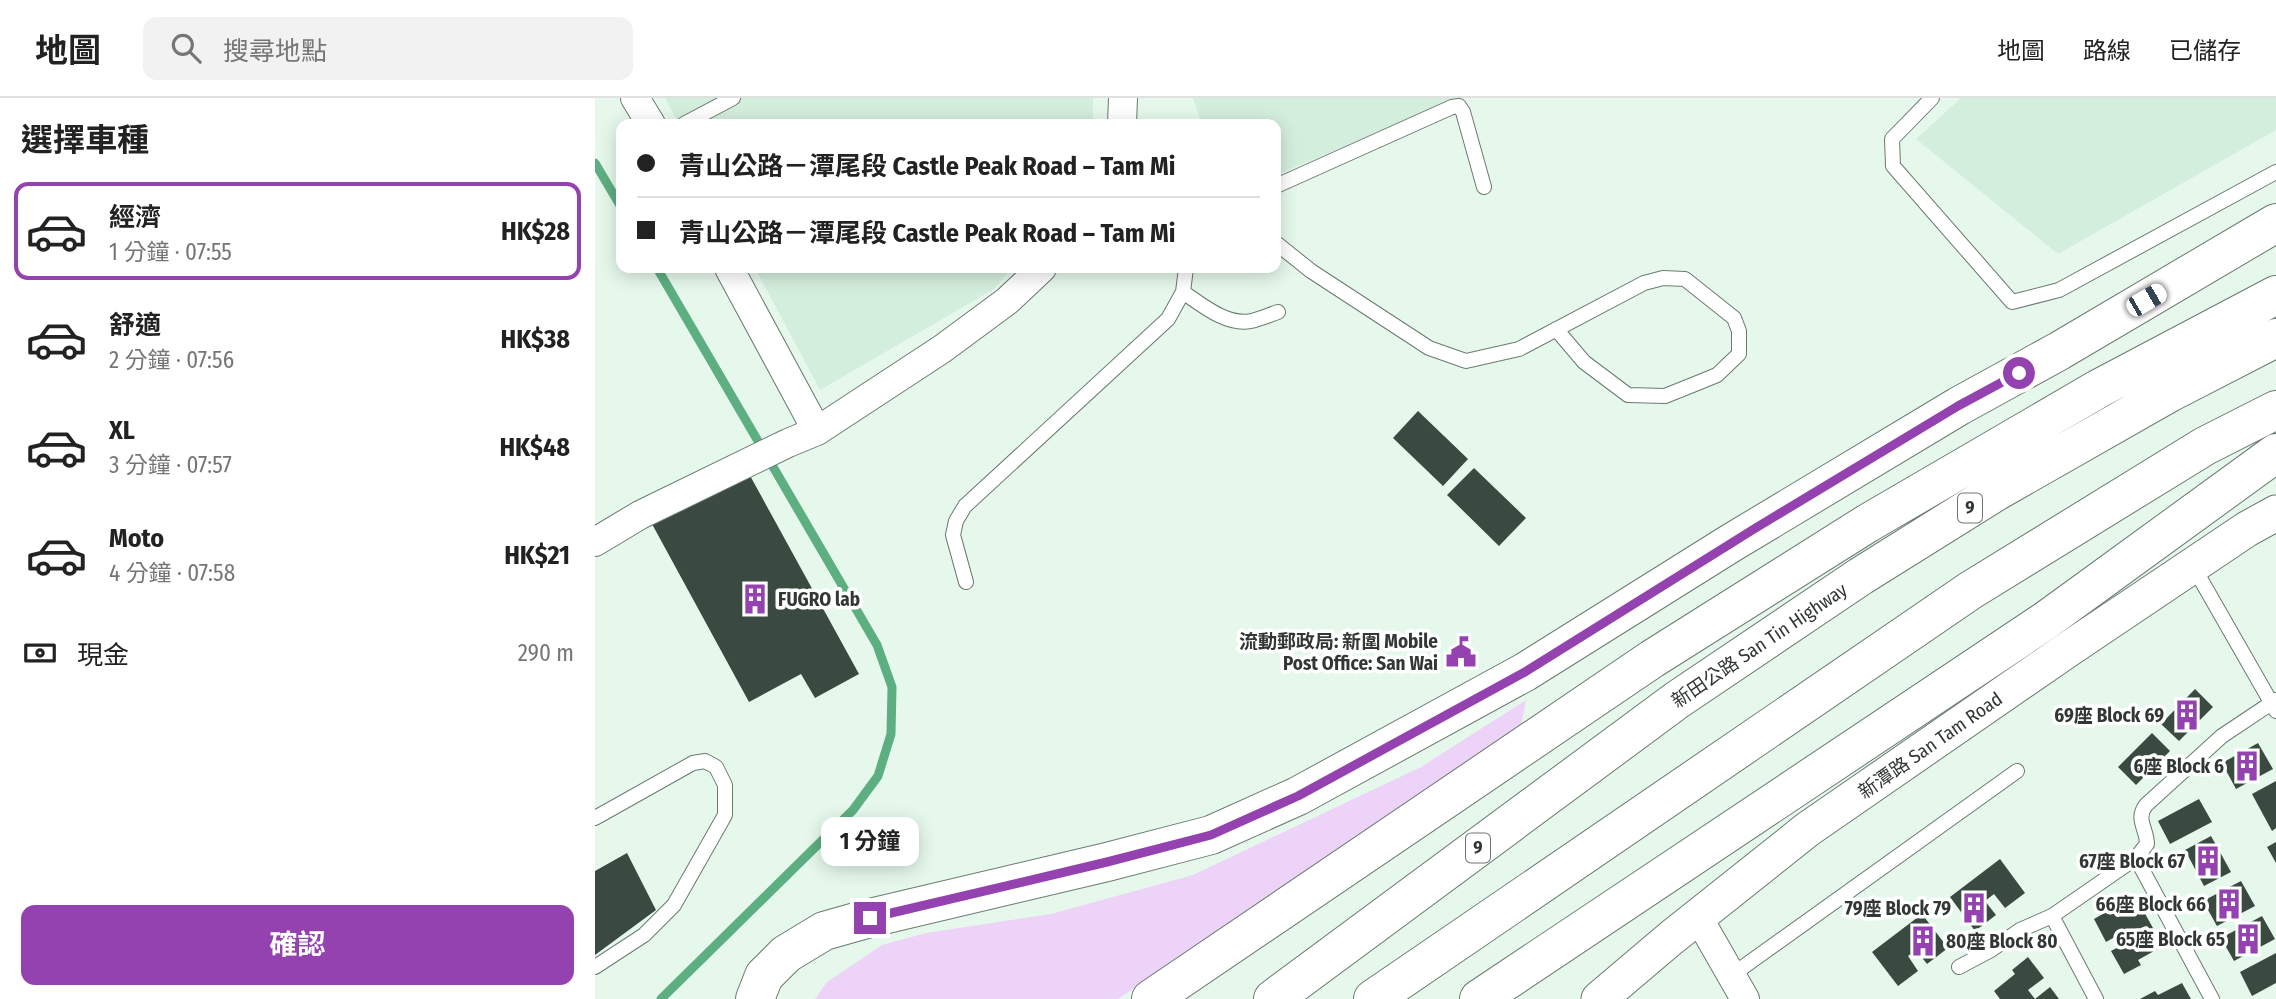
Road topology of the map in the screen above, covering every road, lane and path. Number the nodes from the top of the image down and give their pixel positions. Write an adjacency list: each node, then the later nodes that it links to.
1 (635, 98): 5 (street)
2 (733, 98): 6 (lane)
3 (1123, 98): 7 (street)
4 (1931, 98): 8 (lane)
5 (648, 119)
6 (693, 119)
7 (1122, 119)
8 (2276, 173)
9 (1281, 184): 10 (lane)
10 (1484, 187)
11 (2276, 223): 37 (main road)
12 (1281, 247): 19 (lane)
13 (732, 273): 22 (street)
14 (1037, 273): 22 (street)
15 (1185, 273): 16 (lane)
16 (1183, 292): 18 (lane); 27 (lane)
17 (2276, 295): 38 (main road)
18 (1278, 312)
19 (1556, 330): 19 (lane)
20 (2276, 338): 39 (main road, 新田公路 San Tin Highway / 9)
21 (2276, 410): 40 (main road)
22 (817, 431): 25 (street)
23 (2276, 453): 41 (main road)
24 (2276, 513): 26 (street, 新潭路 San Tam Road)
25 (595, 542)
26 (2193, 565): 28 (lane); 32 (street, 新潭路 San Tam Road)
27 (966, 582)
28 (2274, 704): 31 (lane)
29 (2017, 771): 36 (lane)
30 (595, 818): 34 (lane)
31 (2136, 858): 33 (lane); 44 (lane)
32 (1698, 916): 36 (street); 42 (street, 新潭路 San Tam Road)
33 (2052, 916): 35 (lane); 43 (lane)
34 (595, 967)
35 (1959, 967)
36 (1739, 987)
37 (755, 999)
38 (1151, 999)
39 (1273, 999)
40 (1373, 999)
41 (1479, 999)
42 (1599, 999)
43 (2096, 999)
44 (2212, 999)

